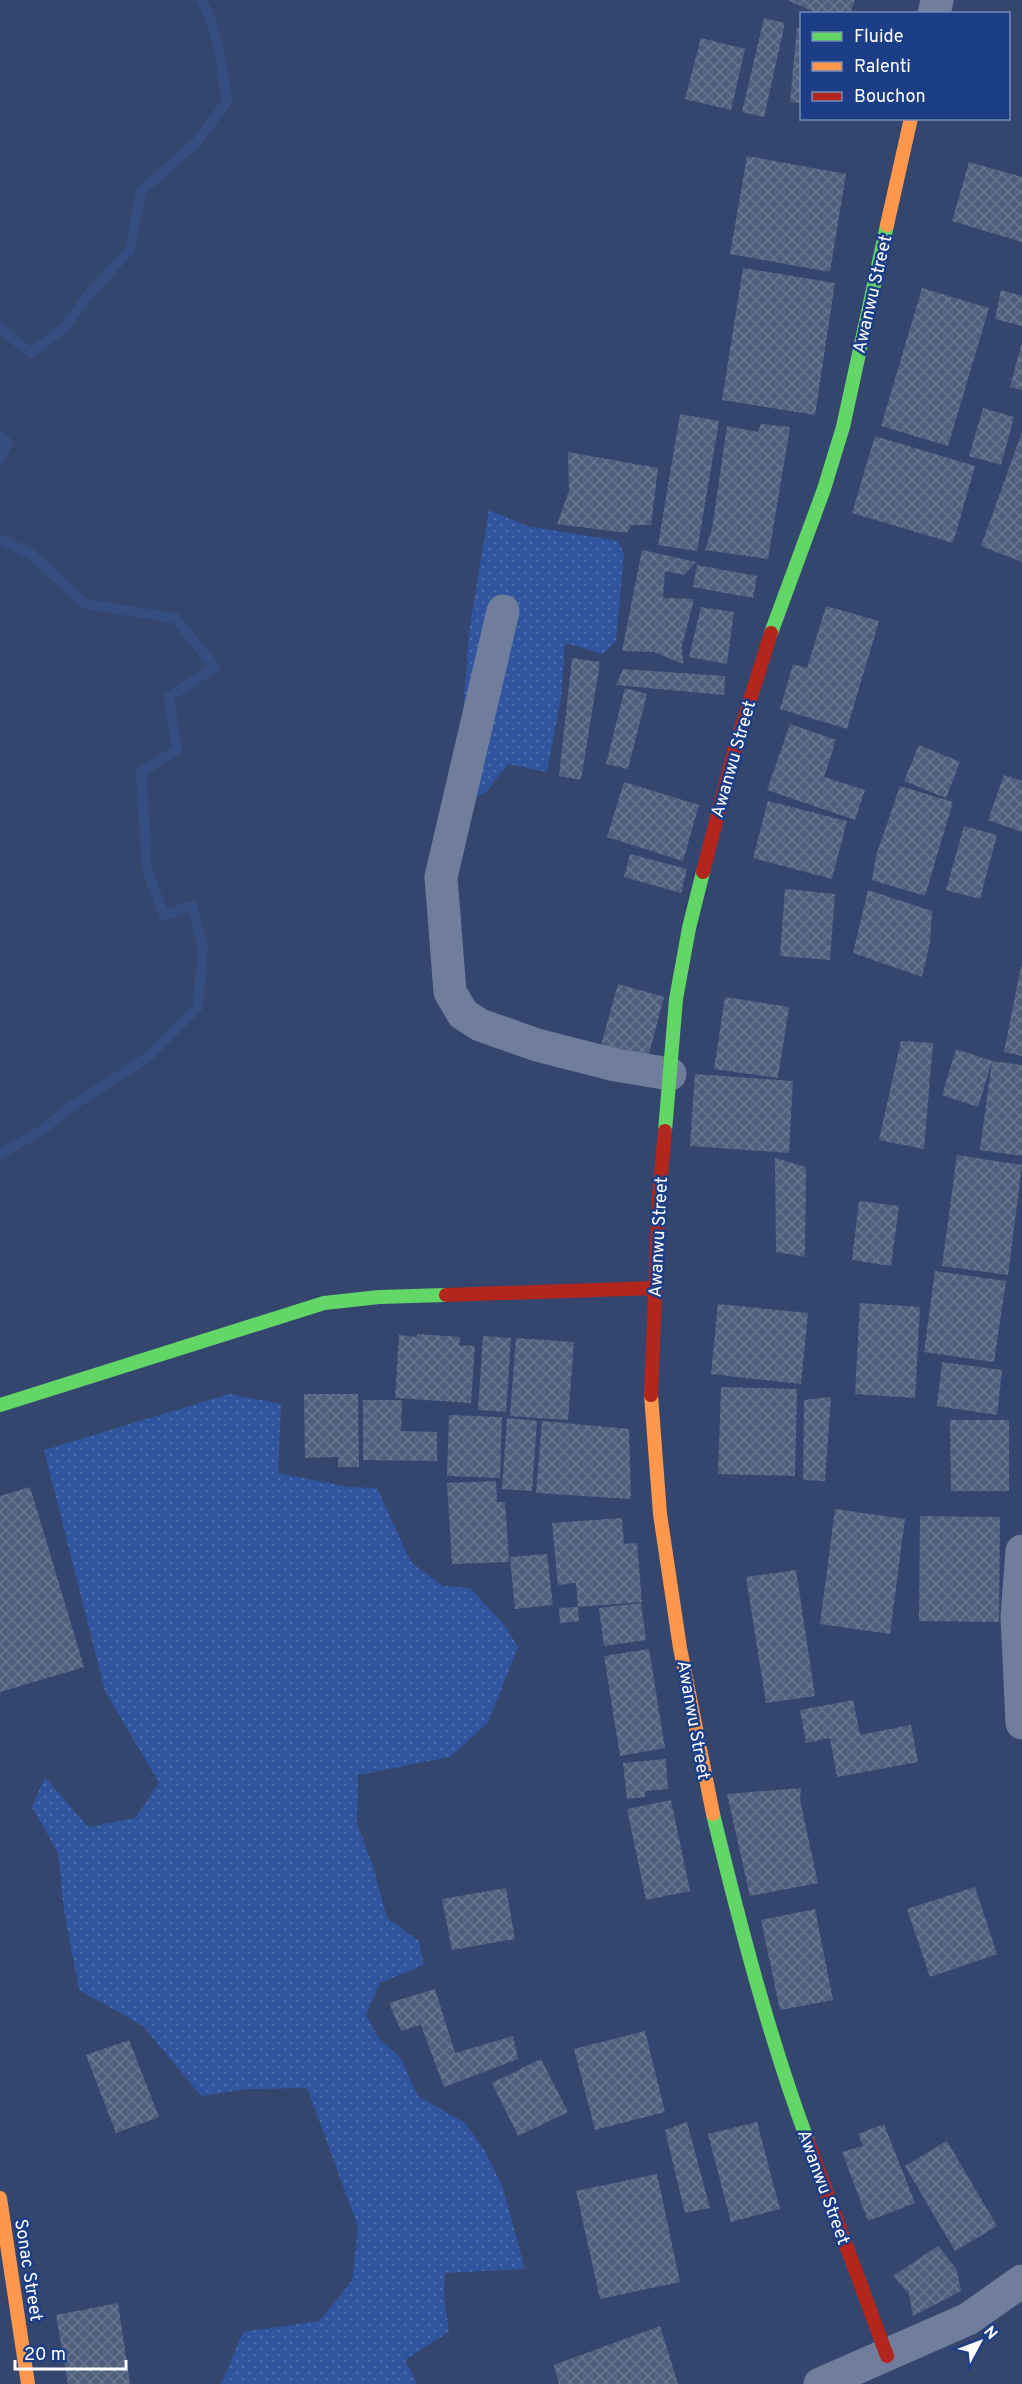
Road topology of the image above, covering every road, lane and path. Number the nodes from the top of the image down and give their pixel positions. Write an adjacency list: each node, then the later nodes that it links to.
1 (911, 120): 3 (main road, Awanwu Street)
2 (503, 611): 3 (street)
3 (670, 1074): 4 (main road, Awanwu Street)
4 (656, 1288): 5 (main road); 10 (main road, Awanwu Street)
5 (0, 1405)
6 (1022, 1551): 7 (street)
7 (1022, 1723)
8 (0, 2198): 11 (main road, Sonac Street)
9 (1022, 2281): 10 (street)
10 (887, 2356): 12 (street)
11 (28, 2384)
12 (820, 2384)

